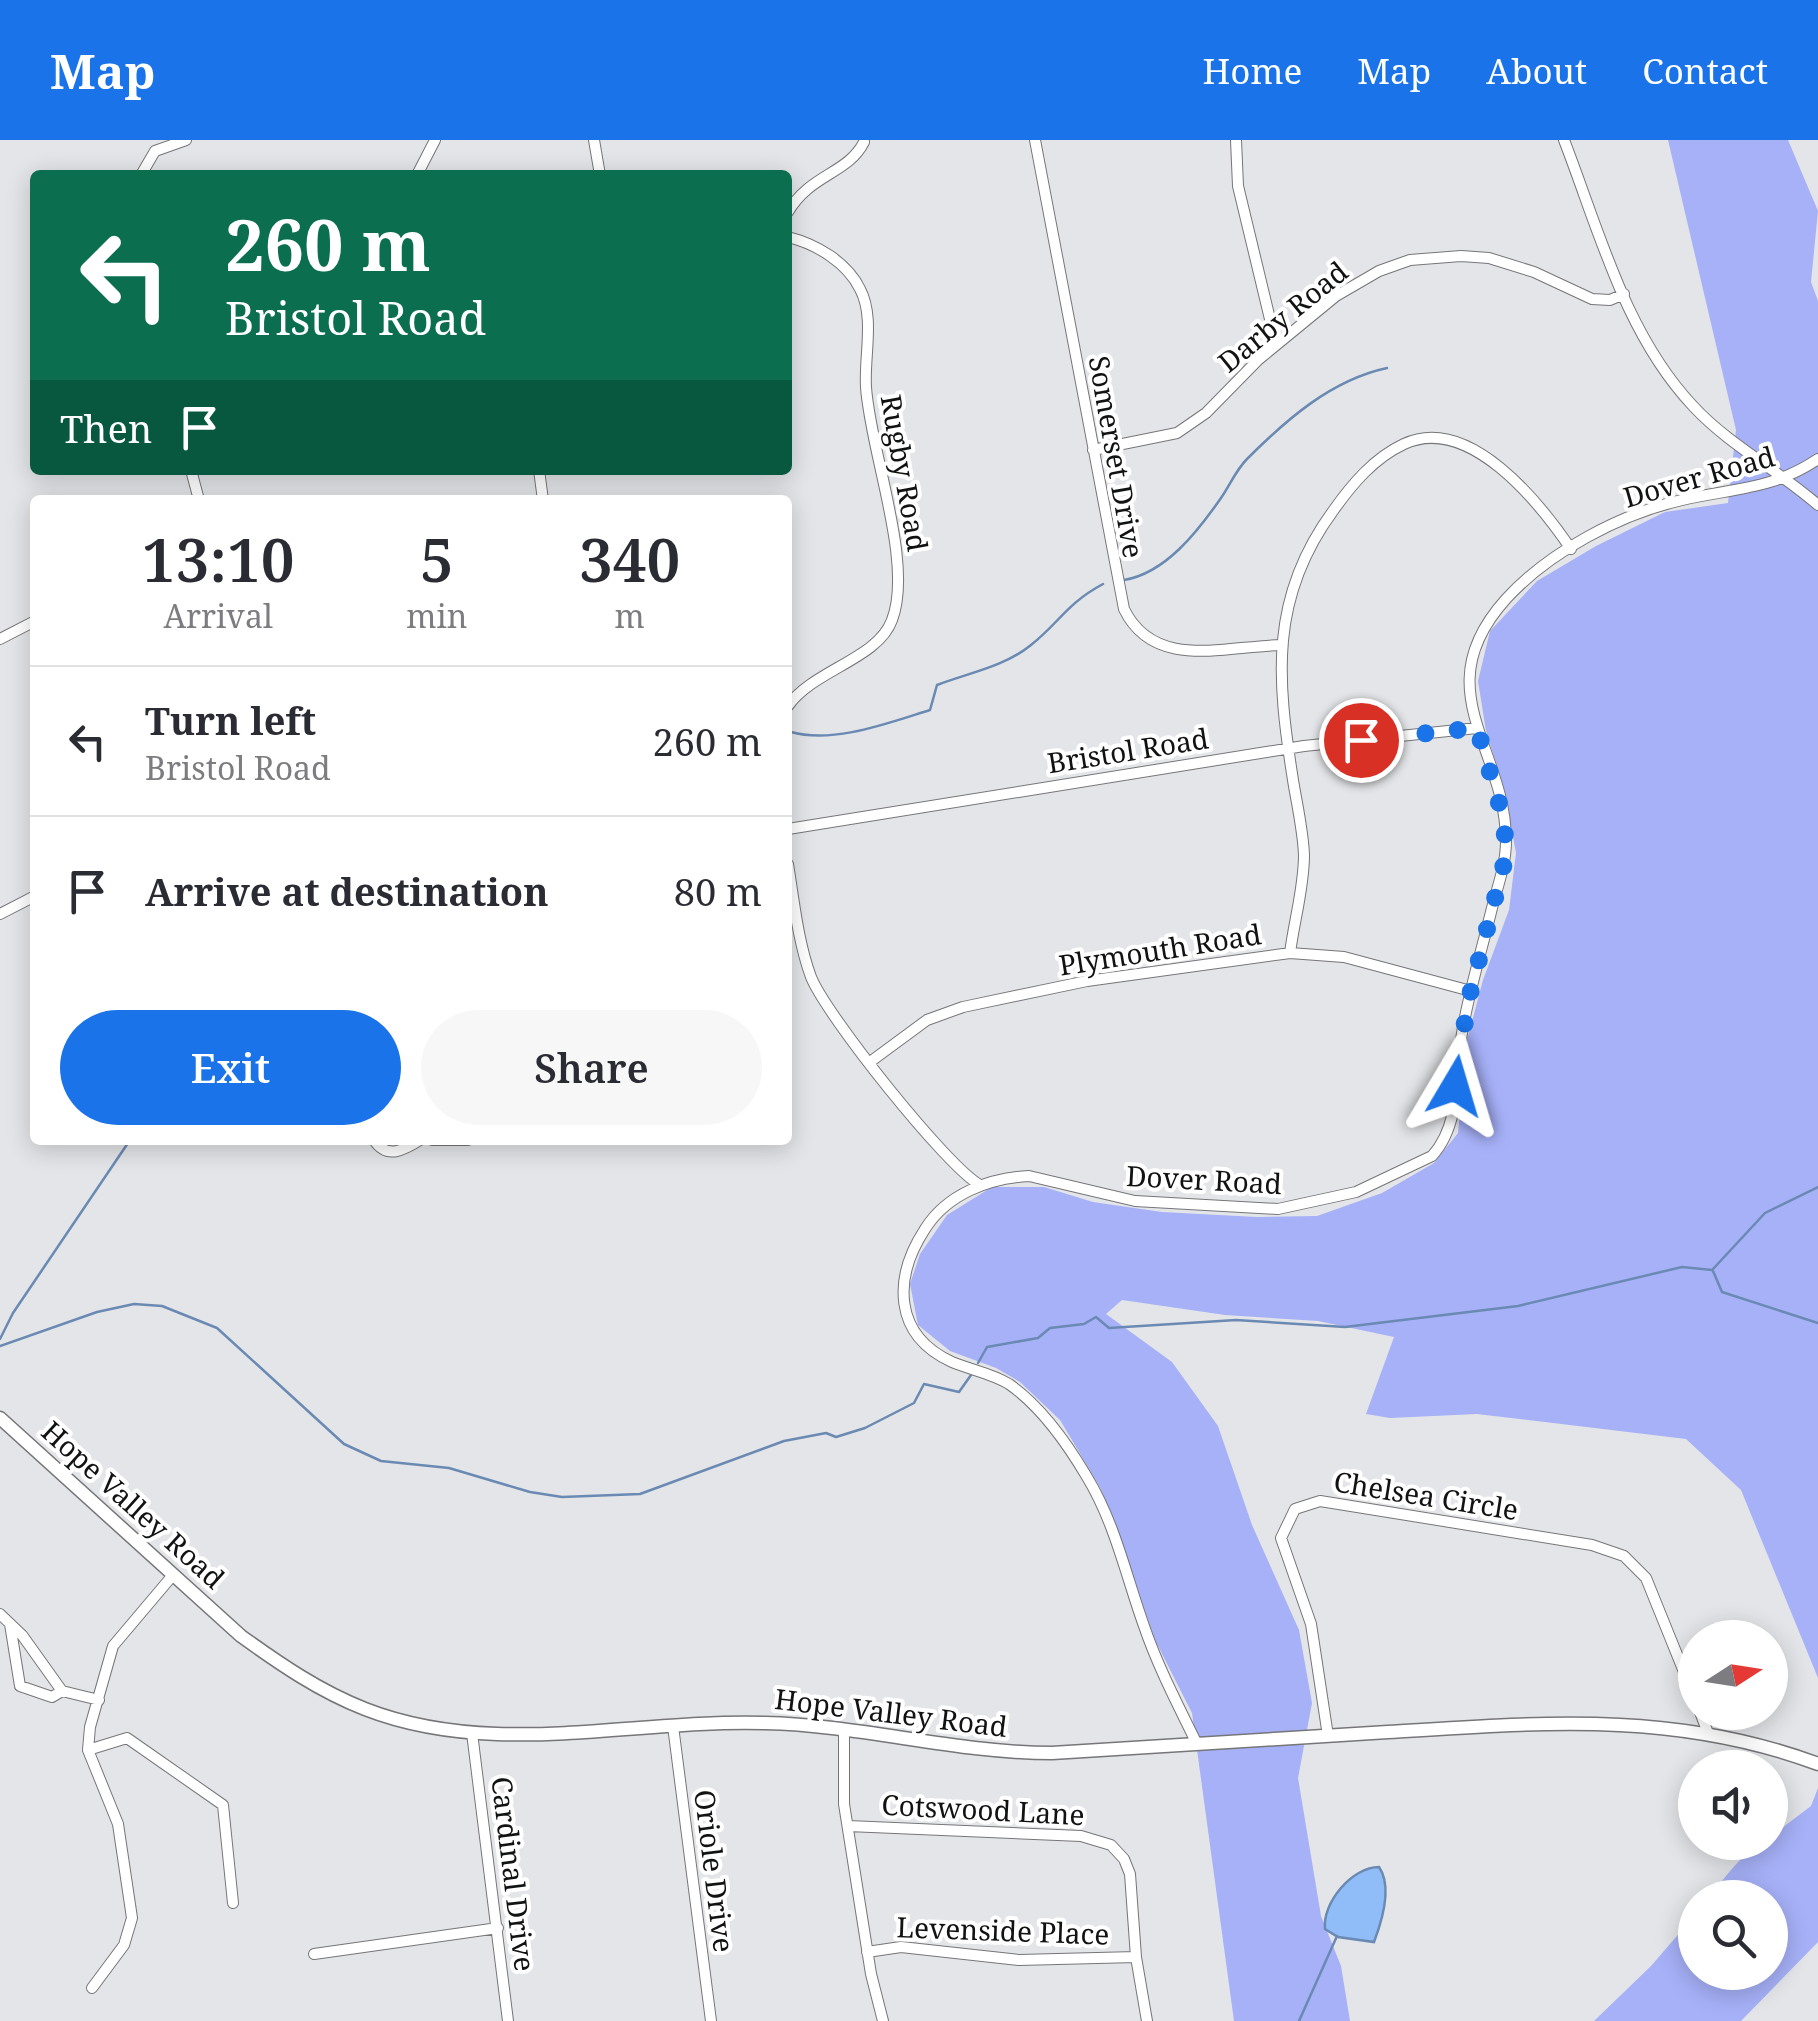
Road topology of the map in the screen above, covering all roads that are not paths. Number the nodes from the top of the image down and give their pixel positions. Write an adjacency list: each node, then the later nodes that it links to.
1 (186, 140): 8 (street)
2 (435, 140): 9 (street)
3 (594, 140): 10 (street)
4 (1036, 140): 15 (street, Somerset Drive)
5 (1236, 140): 14 (street)
6 (1564, 140): 13 (street)
7 (864, 142): 11 (street)
8 (144, 170)
9 (420, 170)
10 (599, 170)
11 (792, 207)
12 (792, 239): 23 (street, Rugby Road)
13 (1624, 294): 14 (street, Darby Road); 17 (street)
14 (1276, 344): 15 (street, Darby Road)
15 (1093, 450): 22 (street, Somerset Drive)
16 (1818, 458): 17 (street, Dover Road)
17 (1785, 479): 18 (street); 19 (street, Dover Road)
18 (1818, 505)
19 (1571, 549): 22 (street); 24 (street, Dover Road)
20 (30, 624): 21 (street)
21 (0, 639)
22 (1281, 645): 25 (street)
23 (792, 702)
24 (1477, 728): 25 (street, Bristol Road); 31 (street, Dover Road)
25 (1288, 748): 26 (street, Bristol Road); 30 (street)
26 (792, 828)
27 (792, 884): 32 (street)
28 (30, 899): 29 (street)
29 (0, 914)
30 (1290, 953): 31 (street, Plymouth Road); 32 (street, Plymouth Road)
31 (1471, 991): 35 (street, Dover Road)
32 (870, 1062): 35 (street)
33 (379, 1145): 34 (street)
34 (410, 1145)
35 (980, 1185): 49 (street, Dover Road)
36 (0, 1418): 37 (main road, Hope Valley Road)
37 (173, 1575): 42 (street); 46 (main road, Hope Valley Road)
38 (0, 1614): 39 (street)
39 (10, 1624): 41 (street); 41 (street)
40 (1678, 1657): 48 (street, Chelsea Circle)
41 (62, 1691): 42 (street)
42 (100, 1700): 50 (street)
43 (672, 1726): 44 (main road, Hope Valley Road); 46 (main road, Hope Valley Road); 60 (street, Oriole Drive)
44 (844, 1730): 49 (main road, Hope Valley Road); 52 (street)
45 (1707, 1730): 47 (street)
46 (472, 1733): 54 (street, Cardinal Drive)
47 (1708, 1733): 48 (main road, Hope Valley Road); 51 (main road, Hope Valley Road)
48 (1328, 1736): 49 (main road, Hope Valley Road)
49 (1197, 1744)
50 (88, 1750): 53 (street); 58 (street)
51 (1818, 1764)
52 (848, 1826): 55 (street); 57 (street, Cotswood Lane)
53 (233, 1903)
54 (498, 1928): 56 (street); 59 (street, Cardinal Drive)
55 (868, 1952): 57 (street, Levenside Place); 61 (street)
56 (314, 1954)
57 (1136, 1957): 62 (street, Cotswood Lane)
58 (92, 1988)
59 (508, 2021)
60 (711, 2021)
61 (882, 2021)
62 (1147, 2021)

